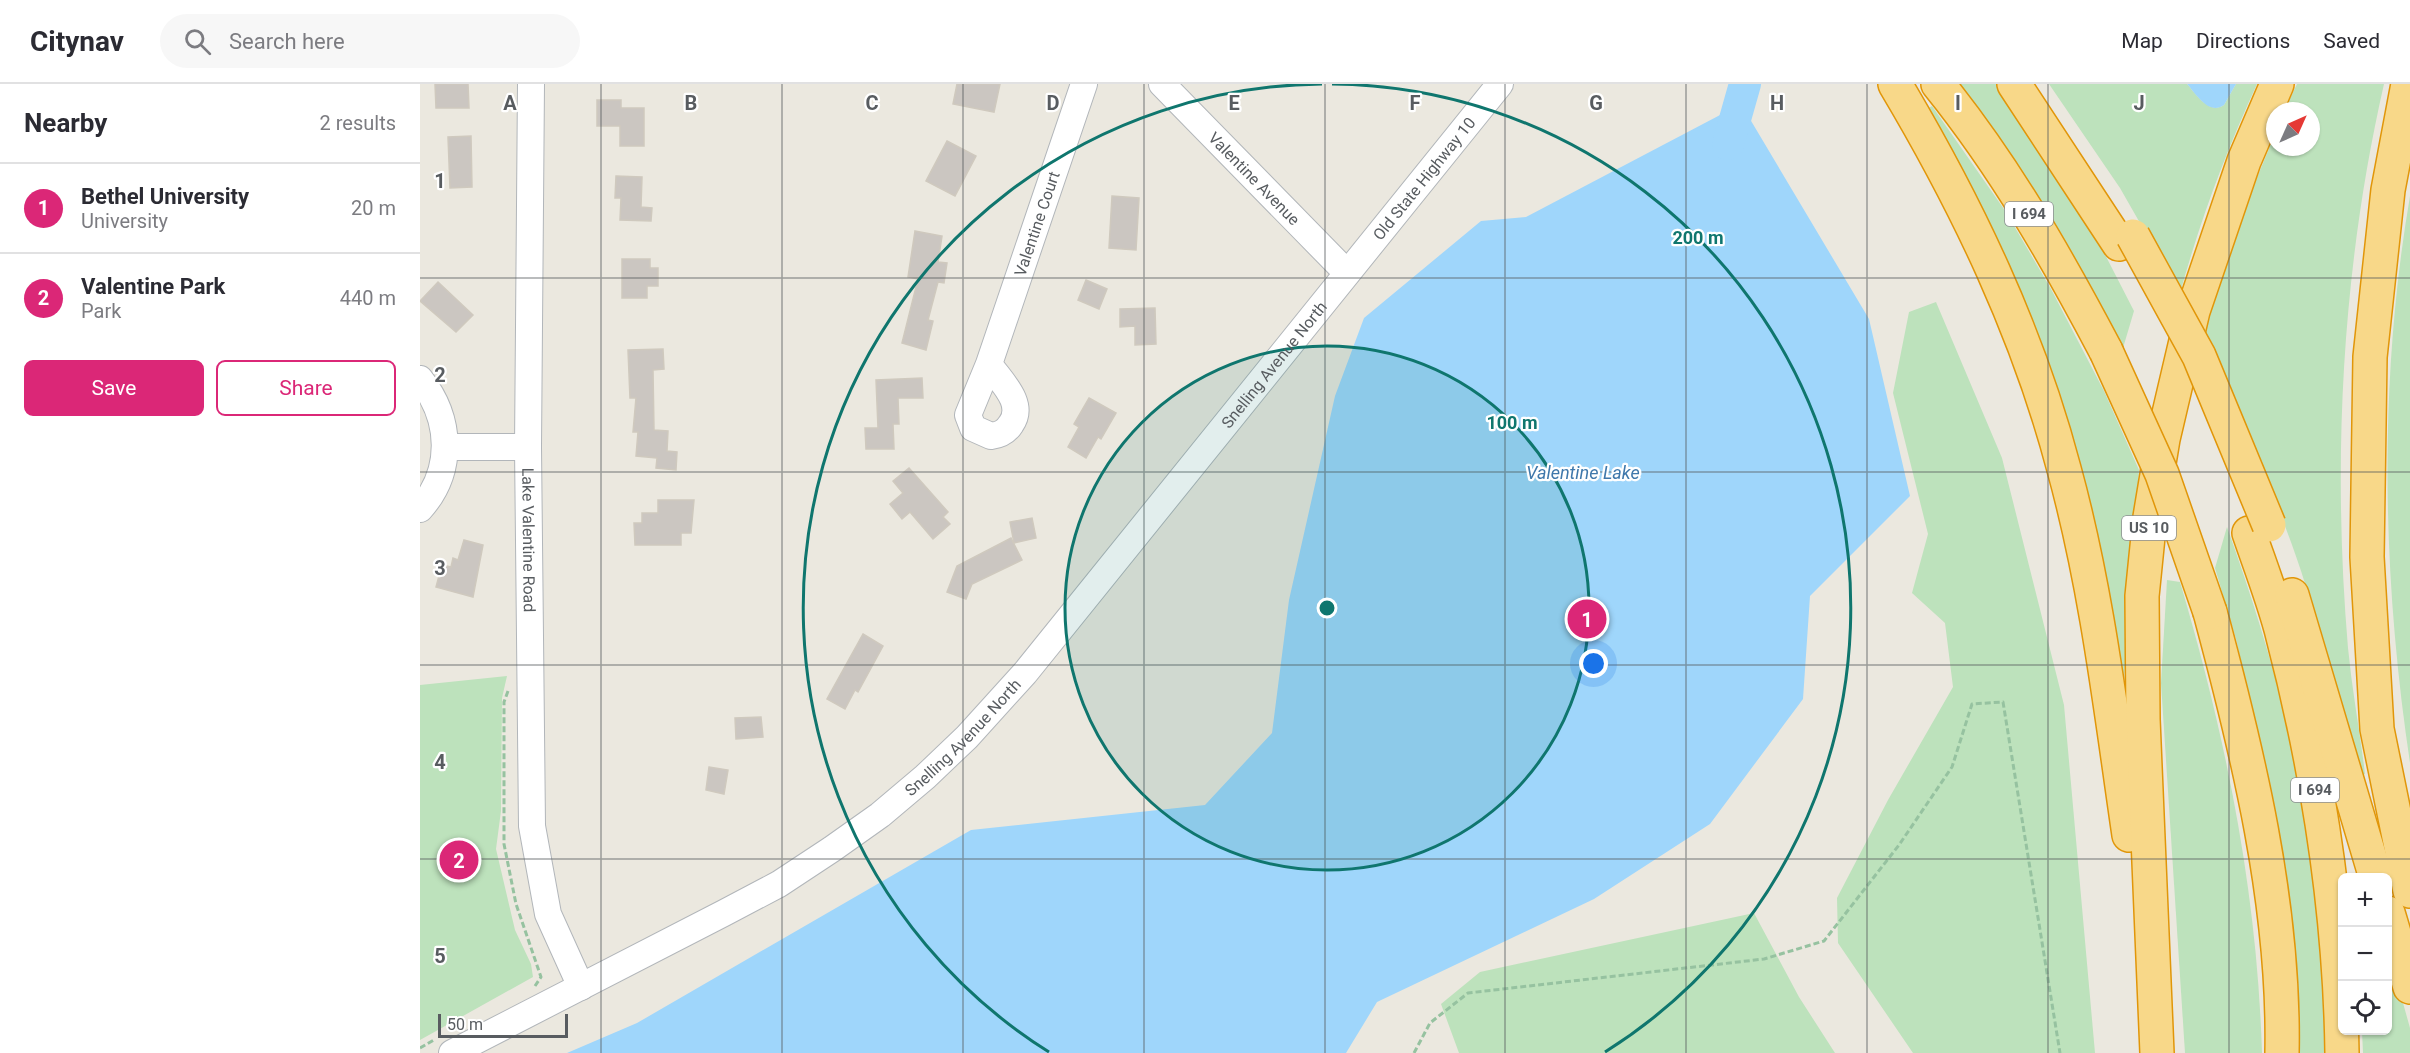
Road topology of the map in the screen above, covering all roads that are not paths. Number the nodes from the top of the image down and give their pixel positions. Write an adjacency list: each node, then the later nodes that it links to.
1 (531, 84): 16 (street, Lake Valentine Road)
2 (1084, 84): 13 (street, Valentine Court)
3 (1162, 84): 12 (street, Valentine Avenue)
4 (1500, 84): 12 (street, Old State Highway 10)
5 (1896, 84): 24 (highway)
6 (1938, 84): 27 (highway, I 694, bridge)
7 (2014, 84): 11 (highway)
8 (2031, 84): 11 (highway)
9 (2277, 84): 24 (highway, US 10)
10 (2408, 84): 20 (highway)
11 (2126, 240): 18 (highway, bridge)
12 (1347, 273): 22 (street, Snelling Avenue North)
13 (989, 364)
14 (420, 379): 15 (street)
15 (446, 447): 16 (street); 17 (street)
16 (528, 447): 22 (street, Lake Valentine Road)
17 (420, 509)
18 (2259, 529): 19 (highway); 28 (highway, I 694)
19 (2375, 873)
20 (2410, 891)
21 (2392, 926): 23 (highway)
22 (581, 987): 25 (street, Snelling Avenue North)
23 (2410, 987)
24 (2153, 991): 26 (highway, US 10)
25 (446, 1045)
26 (2157, 1053)
27 (2282, 1053)
28 (2342, 1053)

